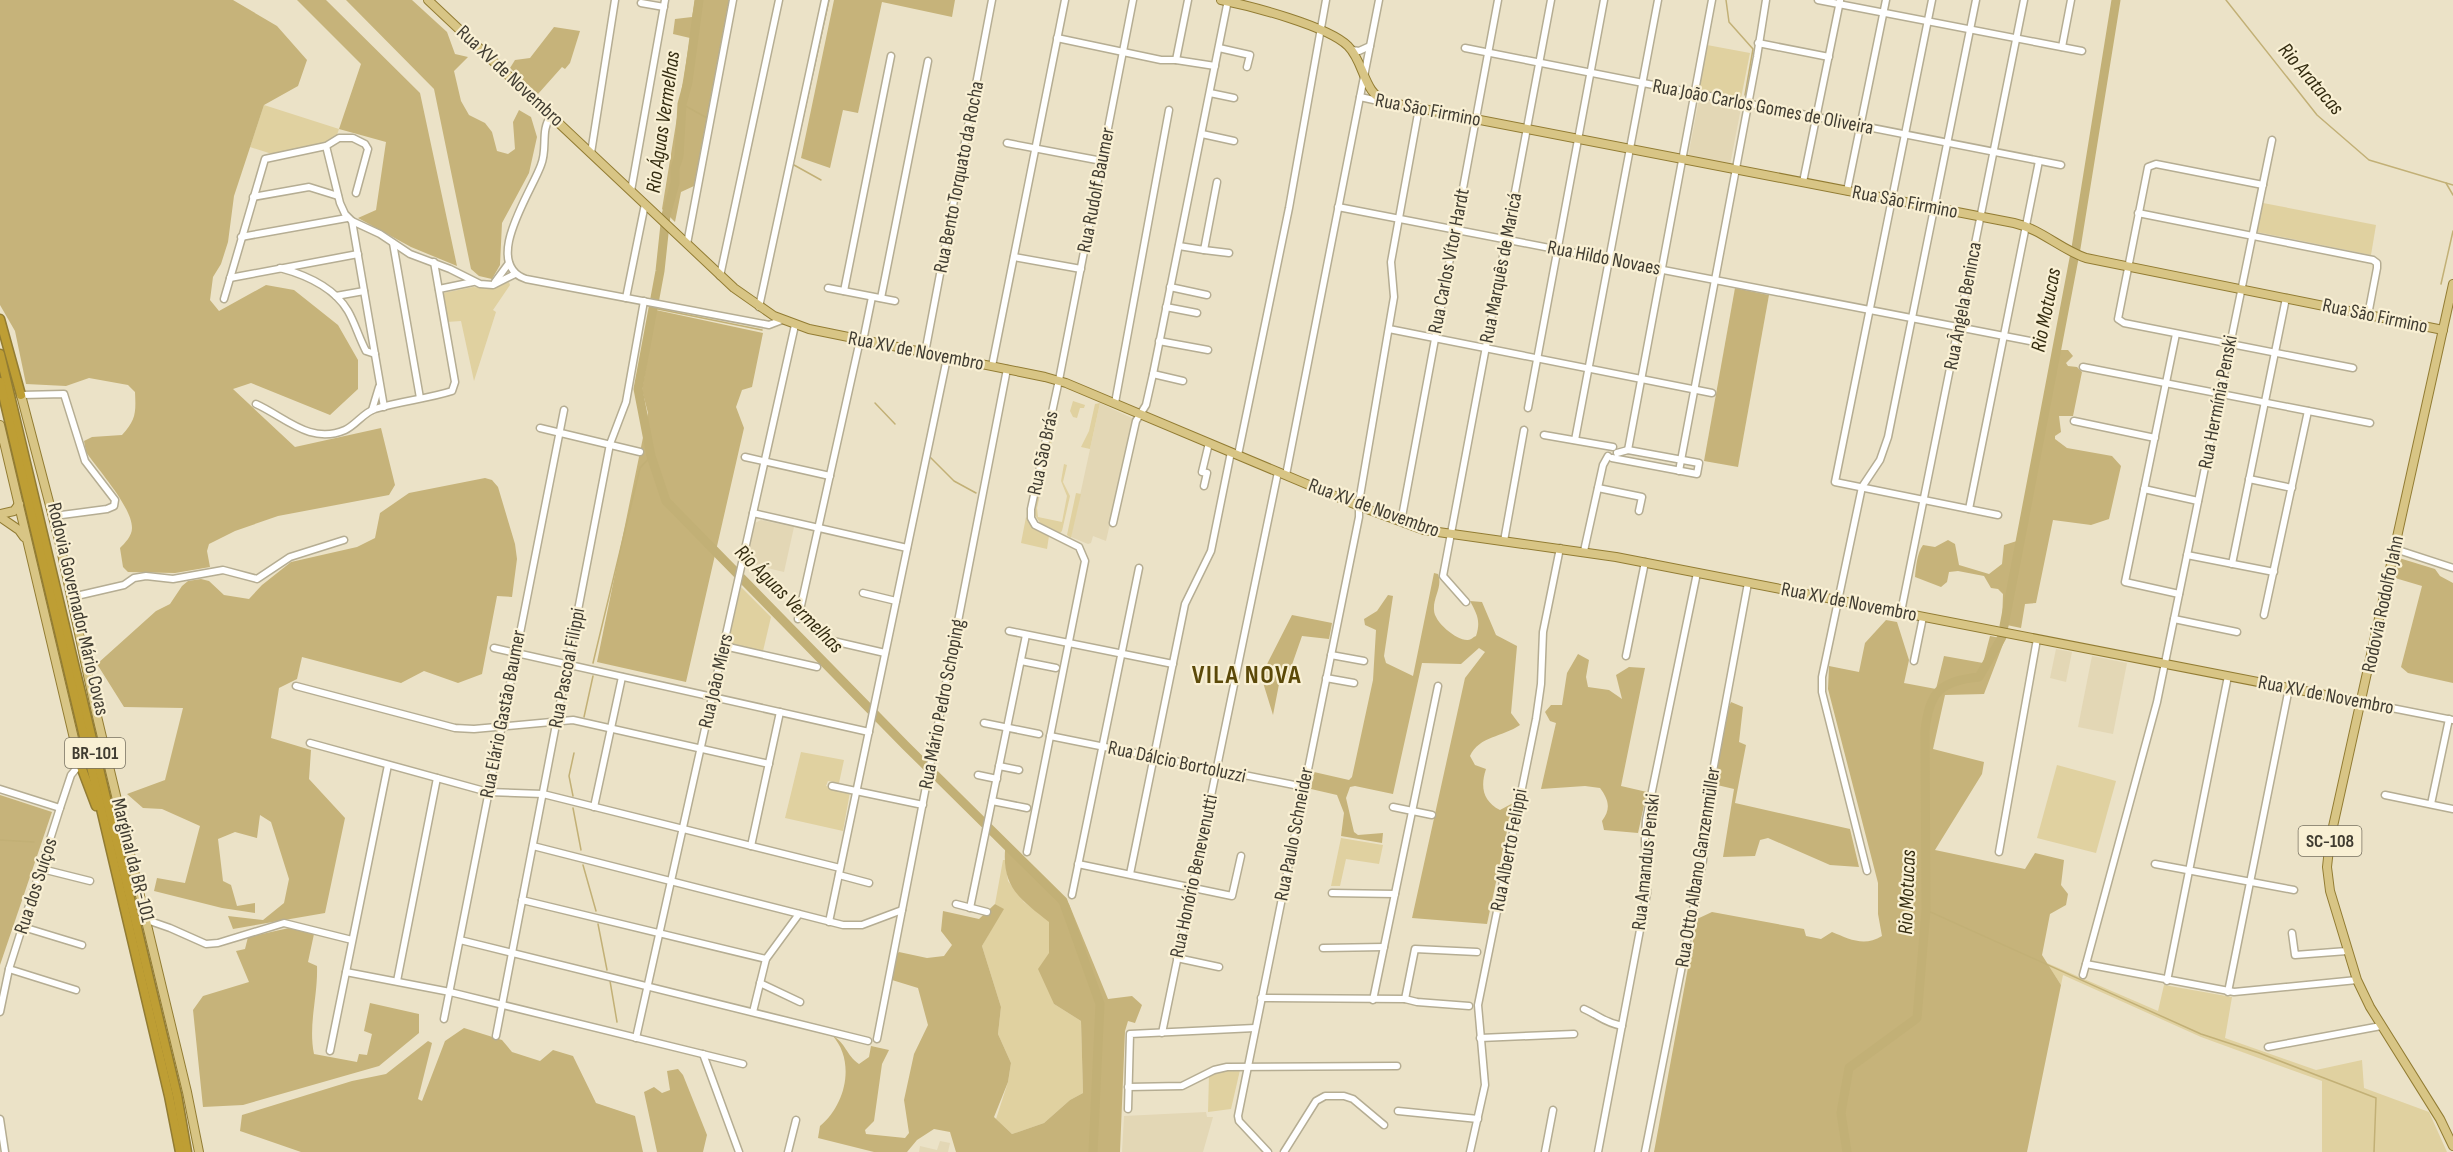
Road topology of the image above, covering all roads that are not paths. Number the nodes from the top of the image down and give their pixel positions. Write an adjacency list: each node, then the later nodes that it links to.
1 (428, 0): 61 (main road, Rua XV de Novembro)
2 (615, 0): 77 (street)
3 (733, 0): 105 (street)
4 (779, 0): 122 (street)
5 (825, 0): 144 (street)
6 (992, 0): 164 (street, Rua Bento Torquato da Rocha)
7 (1065, 0): 32 (street)
8 (1134, 0): 41 (street, Rua Rudolf Baumer)
9 (1188, 0): 45 (street)
10 (1226, 0): 31 (main road); 37 (street)
11 (1326, 0): 31 (street)
12 (1379, 0): 35 (street)
13 (1498, 0): 42 (street, Rua Carlos Vítor Hardt)
14 (1551, 0): 47 (street, Rua Marquês de Maricá)
15 (1604, 0): 50 (street)
16 (1658, 0): 52 (street)
17 (1712, 0): 54 (street)
18 (1766, 0): 34 (street)
19 (1818, 0): 25 (street)
20 (1886, 0): 28 (street)
21 (1932, 0): 29 (street)
22 (1976, 0): 30 (street)
23 (2024, 0): 33 (street, Rua Ângela Beninca)
24 (2071, 0): 36 (street)
25 (1840, 2): 28 (street); 44 (street)
26 (641, 3): 27 (street)
27 (665, 4): 87 (street)
28 (1884, 13): 29 (street); 64 (street)
29 (1928, 21): 30 (street); 67 (street)
30 (1970, 29): 33 (street); 72 (street)
31 (1321, 30): 39 (main road); 210 (street)
32 (1057, 38): 41 (street); 74 (street)
33 (2017, 38): 36 (street); 76 (street, Rua Ângela Beninca)
34 (1758, 43): 44 (street); 58 (street)
35 (1370, 46): 39 (street); 51 (street)
36 (2062, 47): 40 (street)
37 (1219, 48): 48 (street); 49 (street)
38 (1465, 48): 42 (street, Rua João Carlos Gomes de Oliveira)
39 (1352, 50): 51 (main road)
40 (2082, 51)
41 (1123, 52): 45 (street); 79 (street, Rua Rudolf Baumer)
42 (1488, 53): 47 (street, Rua João Carlos Gomes de Oliveira); 63 (street, Rua Carlos Vítor Hardt)
43 (891, 56): 133 (street)
44 (1828, 57): 62 (street)
45 (1176, 60): 48 (street)
46 (928, 61): 138 (street)
47 (1539, 63): 50 (street, Rua João Carlos Gomes de Oliveira); 65 (street, Rua Marquês de Maricá)
48 (1215, 66): 53 (street)
49 (1247, 68)
50 (1590, 73): 52 (street, Rua João Carlos Gomes de Oliveira); 68 (street)
51 (1364, 75): 55 (street); 57 (main road)
52 (1642, 83): 54 (street, Rua João Carlos Gomes de Oliveira); 75 (street)
53 (1210, 93): 56 (street); 66 (street)
54 (1694, 93): 58 (street, Rua João Carlos Gomes de Oliveira); 78 (street)
55 (1360, 97): 57 (street, Rua São Firmino); 93 (street)
56 (1234, 98)
57 (1387, 102): 59 (main road, Rua São Firmino)
58 (1748, 104): 62 (street, Rua João Carlos Gomes de Oliveira); 82 (street)
59 (1419, 108): 63 (main road, Rua São Firmino); 97 (street, Rua Paulo Schneider)
60 (1169, 110): 187 (street)
61 (551, 116): 77 (main road, Rua XV de Novembro); 114 (street)
62 (1816, 117): 64 (street, Rua João Carlos Gomes de Oliveira); 84 (street)
63 (1476, 119): 65 (main road, Rua São Firmino); 100 (street, Rua Carlos Vítor Hardt)
64 (1860, 126): 67 (street, Rua João Carlos Gomes de Oliveira); 86 (street)
65 (1527, 129): 68 (main road, Rua São Firmino); 103 (street, Rua Marquês de Maricá)
66 (1202, 134): 70 (street); 106 (street)
67 (1905, 135): 72 (street, Rua João Carlos Gomes de Oliveira); 91 (street)
68 (1578, 139): 75 (main road, Rua São Firmino); 107 (street)
69 (2272, 140): 85 (street, Rua Hermínia Penski)
70 (1234, 141)
71 (1008, 143): 74 (street)
72 (1947, 143): 76 (street, Rua João Carlos Gomes de Oliveira); 94 (street)
73 (326, 146): 88 (street); 89 (street); 90 (street)
74 (1036, 148): 79 (street); 111 (street)
75 (1630, 149): 78 (main road, Rua São Firmino); 112 (street)
76 (1994, 152): 80 (street, Rua João Carlos Gomes de Oliveira); 96 (street, Rua Ângela Beninca)
77 (591, 153): 87 (main road, Rua XV de Novembro)
78 (1682, 159): 82 (main road, Rua São Firmino); 119 (street)
79 (1102, 160): 118 (street, Rua Rudolf Baumer)
80 (2039, 161): 81 (street, Rua João Carlos Gomes de Oliveira); 99 (street)
81 (2061, 165)
82 (1735, 169): 84 (main road, Rua São Firmino); 124 (street)
83 (1217, 182): 108 (street)
84 (1803, 182): 86 (main road, Rua São Firmino)
85 (2263, 185): 95 (street); 101 (street, Rua Hermínia Penski)
86 (1847, 190): 91 (main road, Rua São Firmino)
87 (631, 191): 92 (main road, Rua XV de Novembro)
88 (356, 193)
89 (338, 196): 90 (street); 98 (street)
90 (253, 197): 102 (street)
91 (1892, 199): 94 (main road, Rua São Firmino); 145 (street)
92 (645, 204): 105 (main road, Rua XV de Novembro); 137 (street)
93 (1338, 207): 97 (street, Rua Hildo Novaes); 217 (street)
94 (1934, 207): 96 (main road, Rua São Firmino); 148 (street)
95 (2138, 213): 101 (street); 116 (street)
96 (1981, 216): 99 (main road, Rua São Firmino); 152 (street, Rua Ângela Beninca)
97 (1399, 219): 100 (street, Rua Hildo Novaes); 153 (street, Rua Paulo Schneider)
98 (350, 220): 102 (street); 104 (street); 110 (street)
99 (2026, 226): 116 (main road, Rua São Firmino); 156 (street)
100 (1455, 230): 103 (street, Rua Hildo Novaes); 157 (street, Rua Carlos Vítor Hardt)
101 (2252, 236): 131 (street, Rua Hermínia Penski); 147 (street)
102 (242, 237): 123 (street)
103 (1506, 239): 107 (street, Rua Hildo Novaes); 162 (street, Rua Marquês de Maricá)
104 (393, 243): 113 (street); 186 (street)
105 (687, 244): 122 (main road, Rua XV de Novembro)
106 (1179, 246): 108 (street); 128 (street)
107 (1558, 249): 112 (street, Rua Hildo Novaes); 169 (street)
108 (1204, 250): 109 (street)
109 (1229, 253)
110 (358, 254): 115 (street); 132 (street)
111 (1014, 257): 118 (street); 170 (street)
112 (1610, 259): 119 (street, Rua Hildo Novaes); 174 (street)
113 (434, 262): 125 (street); 130 (street)
114 (509, 263): 120 (street); 127 (street)
115 (304, 264): 117 (street); 121 (street)
116 (2127, 266): 131 (main road, Rua São Firmino); 155 (street)
117 (280, 268): 121 (street); 123 (street)
118 (1081, 269): 177 (street, Rua Rudolf Baumer)
119 (1662, 269): 124 (street, Rua Hildo Novaes); 176 (street)
120 (515, 274): 127 (street); 137 (street)
121 (306, 276): 135 (street)
122 (720, 276): 144 (main road, Rua XV de Novembro)
123 (230, 278): 140 (street)
124 (1715, 280): 145 (street, Rua Hildo Novaes); 182 (street)
125 (473, 282): 127 (street); 130 (street)
126 (2453, 284): 154 (main road, Rodovia Rodolfo Jahn / SC-108)
127 (493, 285)
128 (1170, 287): 134 (street); 143 (street)
129 (828, 288): 133 (street)
130 (439, 289): 186 (street)
131 (2241, 289): 139 (main road, Rua São Firmino); 161 (street, Rua Hermínia Penski)
132 (364, 291): 135 (street); 167 (street)
133 (844, 291): 136 (street)
134 (1207, 295)
135 (336, 296): 167 (street)
136 (873, 297): 138 (street); 158 (street)
137 (626, 298): 142 (street)
138 (880, 298): 141 (street)
139 (2286, 298): 147 (main road, Rua São Firmino); 165 (street)
140 (224, 299)
141 (894, 301)
142 (651, 303): 150 (street); 206 (street, Rua Pascoal Filippi)
143 (1166, 306): 146 (street); 159 (street)
144 (759, 307): 150 (main road, Rua XV de Novembro)
145 (1870, 310): 148 (street, Rua Hildo Novaes); 221 (street)
146 (1197, 313)
147 (2368, 315): 154 (main road, Rua São Firmino)
148 (1912, 318): 152 (street, Rua Hildo Novaes); 221 (street)
149 (0, 319): 184 (highway)
150 (782, 320): 151 (main road, Rua XV de Novembro)
151 (795, 325): 158 (main road, Rua XV de Novembro); 214 (street, Rua João Miers)
152 (1959, 327): 156 (street, Rua Hildo Novaes); 225 (street, Rua Ângela Beninca)
153 (1389, 329): 157 (street); 228 (street, Rua Paulo Schneider)
154 (2443, 330): 244 (main road, Rodovia Rodolfo Jahn / SC-108)
155 (2176, 334): 161 (street); 180 (street)
156 (2004, 336): 160 (street, Rua Hildo Novaes); 229 (street)
157 (1435, 338): 162 (street); 235 (street, Rua Carlos Vítor Hardt)
158 (861, 341): 164 (main road, Rua XV de Novembro); 218 (street)
159 (1159, 341): 163 (street); 175 (street)
160 (2030, 341)
161 (2230, 344): 165 (street); 185 (street, Rua Hermínia Penski)
162 (1486, 348): 169 (street); 238 (street, Rua Marquês de Maricá)
163 (1208, 350)
164 (926, 353): 168 (main road, Rua XV de Novembro)
165 (2275, 353): 172 (street); 188 (street)
166 (0, 354): 431 (highway, Rodovia Governador Mário Covas / BR-101)
167 (375, 354): 181 (street)
168 (947, 358): 170 (main road, Rua XV de Novembro); 242 (street)
169 (1538, 358): 174 (street); 191 (street)
170 (992, 366): 173 (main road, Rua XV de Novembro)
171 (2083, 367): 180 (street)
172 (2353, 368)
173 (1007, 369): 177 (main road, Rua XV de Novembro); 327 (street, Rua Mário Pedro Schoping)
174 (1589, 369): 176 (street); 204 (street)
175 (1153, 374): 178 (street); 195 (street)
176 (1641, 379): 182 (street); 208 (street)
177 (1059, 380): 187 (main road, Rua XV de Novembro); 270 (street, Rua São Brás)
178 (1184, 381)
179 (0, 382): 336 (highway, Rodovia Governador Mário Covas / BR-101)
180 (2166, 383): 185 (street); 203 (street)
181 (380, 384): 190 (street); 192 (street)
182 (1694, 389): 183 (street); 213 (street)
183 (1712, 393)
184 (21, 394): 234 (main road, Marginal da BR-101); 234 (street)
185 (2220, 394): 188 (street); 226 (street, Rua Hermínia Penski)
186 (420, 398): 190 (street)
187 (1115, 403): 195 (main road, Rua XV de Novembro)
188 (2265, 403): 194 (street); 219 (street)
189 (256, 404): 192 (street)
190 (384, 407): 192 (street)
191 (1528, 408)
192 (372, 410)
193 (564, 410): 201 (street, Rua Elário Gastão Baumer)
194 (2308, 411): 197 (street); 223 (street)
195 (1140, 414): 205 (main road, Rua XV de Novembro); 236 (street)
196 (2074, 421): 203 (street)
197 (2370, 423)
198 (0, 425): 227 (main road)
199 (540, 428): 201 (street)
200 (1524, 430): 241 (street)
201 (559, 432): 206 (street); 273 (street, Rua Elário Gastão Baumer)
202 (1544, 435): 204 (street)
203 (2155, 438): 224 (street)
204 (1575, 441): 207 (street)
205 (1209, 443): 210 (main road, Rua XV de Novembro); 220 (street)
206 (610, 444): 209 (street); 281 (street, Rua Pascoal Filippi)
207 (1615, 450): 208 (street); 212 (street)
208 (1628, 450): 213 (street)
209 (640, 452)
210 (1235, 454): 216 (main road, Rua XV de Novembro); 282 (street)
211 (745, 457): 214 (street)
212 (1610, 457): 215 (street); 222 (street)
213 (1681, 460): 215 (street); 215 (street)
214 (765, 461): 218 (street); 231 (street, Rua João Miers)
215 (1679, 471)
216 (1278, 472): 217 (main road, Rua XV de Novembro); 314 (street, Rua Honório Benevenutti)
217 (1286, 475): 228 (main road, Rua XV de Novembro)
218 (830, 476): 237 (street)
219 (2249, 479): 223 (street); 248 (street)
220 (1203, 486)
221 (1862, 487): 225 (street); 257 (street)
222 (1598, 488): 230 (street); 245 (street)
223 (2292, 488): 251 (street)
224 (2144, 489): 226 (street); 255 (street)
225 (1924, 500): 229 (street); 260 (street, Rua Ângela Beninca)
226 (2198, 501): 246 (street, Rua Hermínia Penski)
227 (19, 504): 232 (main road); 239 (main road)
228 (1359, 506): 235 (main road, Rua XV de Novembro); 276 (street, Rua Paulo Schneider)
229 (1969, 509): 233 (street)
230 (1639, 511)
231 (753, 513): 237 (street); 271 (street, Rua João Miers)
232 (0, 515): 239 (main road)
233 (1998, 515)
234 (54, 516): 256 (main road, Marginal da BR-101)
235 (1401, 522): 238 (main road, Rua XV de Novembro)
236 (1113, 523)
237 (818, 528): 242 (street); 263 (street)
238 (1451, 536): 241 (main road, Rua XV de Novembro); 259 (street, Rua Marquês de Maricá)
239 (27, 540): 309 (main road)
240 (345, 540): 256 (street)
241 (1504, 541): 243 (main road, Rua XV de Novembro)
242 (907, 548): 258 (street)
243 (1560, 548): 245 (main road, Rua XV de Novembro); 409 (street, Rua Alberto Felippi)
244 (2395, 549): 250 (street); 294 (main road, Rodovia Rodolfo Jahn / SC-108)
245 (1584, 551): 247 (main road, Rua XV de Novembro)
246 (2187, 555): 248 (street); 255 (street, Rua Hermínia Penski)
247 (1645, 562): 252 (main road, Rua XV de Novembro); 277 (street)
248 (2232, 564): 251 (street)
249 (1139, 568): 275 (street)
250 (2453, 568)
251 (2274, 572): 261 (street)
252 (1697, 573): 253 (main road, Rua XV de Novembro); 402 (street, Rua Amandus Penski)
253 (1748, 582): 257 (main road, Rua XV de Novembro); 440 (street, Rua Otto Albano Ganzenmüller)
254 (863, 593): 258 (street)
255 (2179, 594): 264 (street, Rua Hermínia Penski)
256 (72, 597): 364 (main road, Marginal da BR-101)
257 (1838, 600): 260 (main road, Rua XV de Novembro); 346 (street)
258 (896, 601): 274 (street)
259 (1466, 602)
260 (1901, 612): 262 (main road, Rua XV de Novembro)
261 (2265, 615)
262 (1923, 616): 268 (main road, Rua XV de Novembro); 280 (street)
263 (798, 619)
264 (2174, 620): 266 (street); 283 (street, Rua Hermínia Penski)
265 (1009, 631): 267 (street)
266 (2237, 632)
267 (1026, 635): 270 (street); 278 (street)
268 (2037, 639): 283 (main road, Rua XV de Novembro); 340 (street)
269 (833, 641): 274 (street)
270 (1069, 643): 275 (street); 304 (street)
271 (724, 646): 284 (street); 293 (street, Rua João Miers)
272 (494, 648): 273 (street)
273 (515, 652): 281 (street); 299 (street, Rua Elário Gastão Baumer)
274 (885, 653): 302 (street)
275 (1121, 654): 282 (street); 306 (street)
276 (1331, 655): 279 (street); 288 (street, Rua Paulo Schneider)
277 (1626, 656)
278 (1021, 661): 285 (street); 300 (street)
279 (1364, 661)
280 (1914, 661)
281 (568, 664): 287 (street); 297 (street, Rua Pascoal Filippi)
282 (1173, 664): 308 (street)
283 (2165, 664): 286 (main road, Rua XV de Novembro); 379 (street, Rua Hermínia Penski)
284 (817, 667)
285 (1056, 668)
286 (2228, 676): 292 (main road, Rua XV de Novembro); 345 (street)
287 (622, 677): 293 (street); 301 (street)
288 (1326, 678): 289 (street); 319 (street, Rua Paulo Schneider)
289 (1354, 683)
290 (296, 686): 299 (street)
291 (1438, 686): 333 (street)
292 (2289, 688): 294 (main road, Rua XV de Novembro); 351 (street)
293 (712, 697): 295 (street); 307 (street, Rua João Miers)
294 (2361, 702): 296 (street, Rua XV de Novembro); 374 (main road, Rodovia Rodolfo Jahn / SC-108)
295 (780, 712): 302 (street); 310 (street)
296 (2451, 720): 326 (street)
297 (557, 721): 299 (street); 301 (street); 323 (street, Rua Pascoal Filippi)
298 (984, 723): 300 (street)
299 (501, 727): 322 (street, Rua Elário Gastão Baumer)
300 (1007, 728): 303 (street); 312 (street)
301 (611, 729): 307 (street); 328 (street)
302 (869, 732): 321 (street)
303 (1039, 734)
304 (1050, 736): 306 (street, Rua Dálcio Bortoluzzi); 339 (street)
305 (310, 743): 311 (street)
306 (1102, 746): 308 (street, Rua Dálcio Bortoluzzi); 342 (street)
307 (701, 749): 310 (street); 335 (street, Rua João Miers)
308 (1154, 757): 314 (street, Rua Dálcio Bortoluzzi); 348 (street)
309 (80, 764): 330 (street, Rua dos Suíços); 336 (highway)
310 (769, 764): 338 (street)
311 (388, 765): 316 (street); 369 (street)
312 (999, 766): 313 (street); 317 (street)
313 (1019, 770)
314 (1216, 770): 319 (street, Rua Dálcio Bortoluzzi); 353 (street, Rua Honório Benevenutti)
315 (978, 775): 317 (street)
316 (437, 778): 322 (street); 385 (street)
317 (997, 779): 325 (street)
318 (832, 786): 321 (street)
319 (1304, 788): 392 (street, Rua Paulo Schneider)
320 (0, 789): 330 (street)
321 (856, 791): 327 (street); 347 (street)
322 (488, 792): 323 (street); 370 (street, Rua Elário Gastão Baumer)
323 (543, 794): 328 (street); 337 (street, Rua Pascoal Filippi)
324 (2385, 795): 326 (street)
325 (992, 801): 331 (street); 360 (street)
326 (2431, 804): 332 (street)
327 (923, 805): 361 (street, Rua Mário Pedro Schoping)
328 (594, 807): 335 (street)
329 (1393, 807): 333 (street)
330 (60, 808): 344 (street, Rua dos Suíços)
331 (1027, 808)
332 (2453, 809)
333 (1413, 811): 334 (street); 356 (street)
334 (1432, 815)
335 (683, 829): 338 (street); 350 (street, Rua João Miers)
336 (110, 842): 430 (highway, Rodovia Governador Mário Covas / BR-101)
337 (532, 846): 350 (street); 358 (street, Rua Pascoal Filippi)
338 (751, 846): 347 (street)
339 (1027, 852)
340 (1999, 852)
341 (1240, 856): 353 (street)
342 (1078, 864): 348 (street); 357 (street)
343 (2155, 864): 345 (street)
344 (42, 869): 349 (street); 366 (street, Rua dos Suíços)
345 (2189, 870): 351 (street); 386 (street)
346 (1867, 871)
347 (840, 872): 352 (street); 365 (street)
348 (1130, 874): 353 (street)
349 (90, 882)
350 (671, 882): 363 (street); 368 (street, Rua João Miers)
351 (2250, 882): 354 (street); 391 (street)
352 (869, 883)
353 (1192, 887): 377 (street, Rua Honório Benevenutti)
354 (2294, 890)
355 (1332, 893): 356 (street)
356 (1395, 894): 372 (street)
357 (1072, 895)
358 (522, 900): 368 (street); 375 (street, Rua Pascoal Filippi)
359 (956, 904): 360 (street)
360 (970, 908): 362 (street)
361 (902, 910): 365 (street); 410 (street, Rua Mário Pedro Schoping)
362 (987, 912)
363 (799, 914): 365 (street); 378 (street)
364 (147, 920): 369 (street); 432 (main road, Marginal da BR-101)
365 (830, 922)
366 (23, 927): 371 (street); 381 (street, Rua dos Suíços)
367 (2292, 933): 374 (street)
368 (660, 934): 378 (street); 388 (street, Rua João Miers)
369 (352, 940): 382 (street)
370 (460, 940): 375 (street); 390 (street, Rua Elário Gastão Baumer)
371 (82, 945)
372 (1384, 946): 373 (street); 394 (street)
373 (1323, 948)
374 (2347, 951): 384 (main road, Rodovia Rodolfo Jahn / SC-108)
375 (512, 952): 388 (street); 396 (street, Rua Pascoal Filippi)
376 (1477, 952): 393 (street)
377 (1177, 958): 380 (street); 405 (street, Rua Honório Benevenutti)
378 (766, 959): 387 (street)
379 (2086, 964): 383 (street, Rua Hermínia Penski); 386 (street)
380 (1220, 968)
381 (9, 969): 389 (street); 399 (street, Rua dos Suíços)
382 (346, 972): 385 (street); 413 (street)
383 (2083, 975)
384 (2356, 980): 391 (street); 403 (main road, Rodovia Rodolfo Jahn / SC-108)
385 (398, 981): 390 (street)
386 (2167, 981): 391 (street)
387 (760, 983): 395 (street); 400 (street)
388 (648, 986): 400 (street); 408 (street, Rua João Miers)
389 (76, 990)
390 (450, 992): 396 (street); 401 (street, Rua Elário Gastão Baumer)
391 (2228, 992)
392 (1261, 998): 394 (street); 404 (street, Rua Paulo Schneider)
393 (1404, 999): 394 (street); 397 (street)
394 (1374, 1000)
395 (800, 1002)
396 (502, 1005): 406 (street, Rua Pascoal Filippi); 408 (street)
397 (1469, 1006)
398 (1584, 1009): 402 (street)
399 (0, 1012)
400 (753, 1012): 411 (street)
401 (444, 1020)
402 (1622, 1026): 439 (street, Rua Amandus Penski)
403 (2381, 1026): 412 (street); 424 (main road, Rodovia Rodolfo Jahn / SC-108)
404 (1255, 1028): 405 (street); 416 (street, Rua Paulo Schneider)
405 (1162, 1033): 418 (street)
406 (496, 1035)
407 (1574, 1035): 409 (street)
408 (636, 1038): 414 (street)
409 (1480, 1038): 423 (street, Rua Alberto Felippi)
410 (877, 1040)
411 (868, 1041)
412 (2268, 1047)
413 (330, 1051)
414 (703, 1054): 415 (street); 433 (street)
415 (743, 1064)
416 (1248, 1066): 417 (street); 418 (street); 435 (street, Rua Paulo Schneider)
417 (1397, 1066)
418 (1128, 1087): 419 (street)
419 (1128, 1109)
420 (1553, 1110): 438 (street)
421 (1398, 1111): 423 (street)
422 (0, 1119): 429 (street)
423 (1478, 1119): 437 (street, Rua Alberto Felippi)
424 (2440, 1119): 427 (main road); 428 (main road, Rodovia Rodolfo Jahn / SC-108)
425 (796, 1120): 434 (street)
426 (1384, 1125): 436 (street)
427 (2453, 1130)
428 (2453, 1146)
429 (5, 1152)
430 (180, 1152)
431 (188, 1152)
432 (199, 1152)
433 (739, 1152)
434 (788, 1152)
435 (1267, 1152)
436 (1284, 1152)
437 (1470, 1152)
438 (1545, 1152)
439 (1598, 1152)
440 (1645, 1152)

